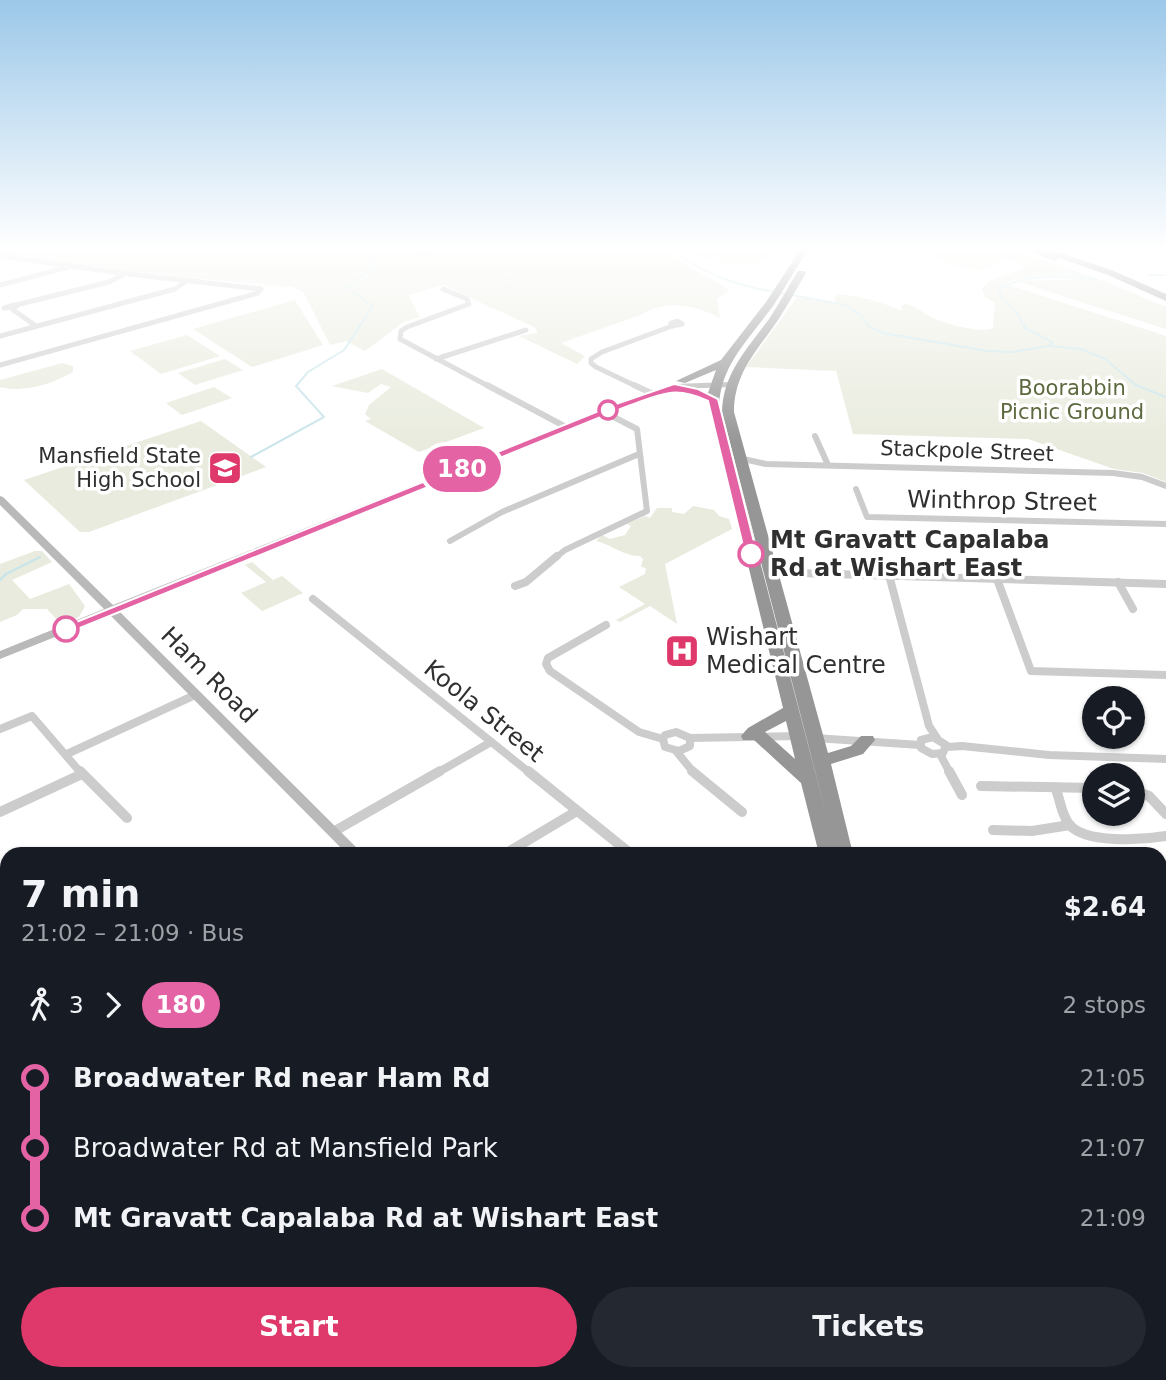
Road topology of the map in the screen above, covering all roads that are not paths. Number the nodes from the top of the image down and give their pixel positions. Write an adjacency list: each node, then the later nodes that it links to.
1 (23, 314): 7 (street)
2 (80, 314): 7 (street)
3 (181, 314): 13 (street)
4 (440, 314): 11 (street)
5 (761, 314): 12 (highway)
6 (775, 314): 15 (highway)
7 (36, 326): 10 (street)
8 (672, 326): 17 (street)
9 (526, 330): 11 (street)
10 (0, 337)
11 (436, 359): 20 (street)
12 (724, 363): 14 (highway); 16 (highway)
13 (0, 365)
14 (715, 382): 15 (main road); 16 (main road); 18 (highway)
15 (730, 383): 23 (highway)
16 (677, 384): 17 (main road); 18 (highway)
17 (651, 393): 19 (main road)
18 (713, 399): 47 (highway)
19 (604, 412): 20 (main road); 22 (street)
20 (566, 427): 42 (main road)
21 (815, 436): 25 (street)
22 (639, 454): 31 (street); 39 (street)
23 (739, 458): 24 (street, Stackpole Street); 26 (highway)
24 (766, 464): 25 (street, Stackpole Street); 26 (street, Stackpole Street)
25 (828, 465): 27 (street, Stackpole Street)
26 (744, 475): 32 (highway)
27 (1166, 486)
28 (856, 489): 30 (street, Winthrop Street)
29 (0, 499): 42 (main road, Ham Road)
30 (1166, 524)
31 (450, 541)
32 (768, 563): 33 (street); 37 (highway)
33 (798, 573): 34 (street); 37 (street)
34 (889, 575): 35 (street); 48 (street)
35 (996, 579): 36 (street); 45 (street)
36 (1118, 582): 38 (street); 41 (street)
37 (774, 584): 53 (highway)
38 (1166, 584)
39 (515, 586)
40 (313, 599): 57 (street, Koola Street)
41 (1133, 609)
42 (113, 610): 44 (main road); 46 (main road, Ham Road)
43 (606, 625): 55 (street)
44 (0, 655)
45 (1166, 675)
46 (195, 695): 61 (street); 78 (main road, Ham Road)
47 (791, 709): 50 (highway); 51 (highway)
48 (929, 726): 54 (street); 58 (street)
49 (0, 729): 61 (street)
50 (754, 736): 51 (street); 52 (street); 65 (highway)
51 (798, 736): 53 (street); 65 (highway)
52 (690, 738): 55 (street); 59 (street)
53 (816, 738): 56 (street); 63 (highway)
54 (937, 738): 58 (street); 60 (street)
55 (663, 739): 59 (street)
56 (867, 740): 58 (street); 63 (highway)
57 (491, 742): 71 (street, Koola Street); 78 (street)
58 (921, 743): 60 (street)
59 (676, 751): 72 (street)
60 (944, 751): 62 (street); 69 (street)
61 (67, 754): 64 (street)
62 (1166, 759)
63 (822, 761): 84 (highway)
64 (82, 774): 73 (street); 75 (street)
65 (810, 781): 83 (highway)
66 (981, 786): 67 (street)
67 (1055, 787): 68 (street); 76 (street)
68 (1082, 788)
69 (962, 795)
70 (1145, 795): 74 (street)
71 (577, 811): 81 (street); 82 (street, Koola Street)
72 (741, 812)
73 (0, 813)
74 (1166, 814)
75 (127, 818)
76 (1070, 825): 77 (street); 79 (street)
77 (993, 831)
78 (333, 832): 80 (main road, Ham Road)
79 (1166, 836)
80 (349, 847)
81 (517, 847)
82 (622, 847)
83 (826, 847)
84 (842, 847)

